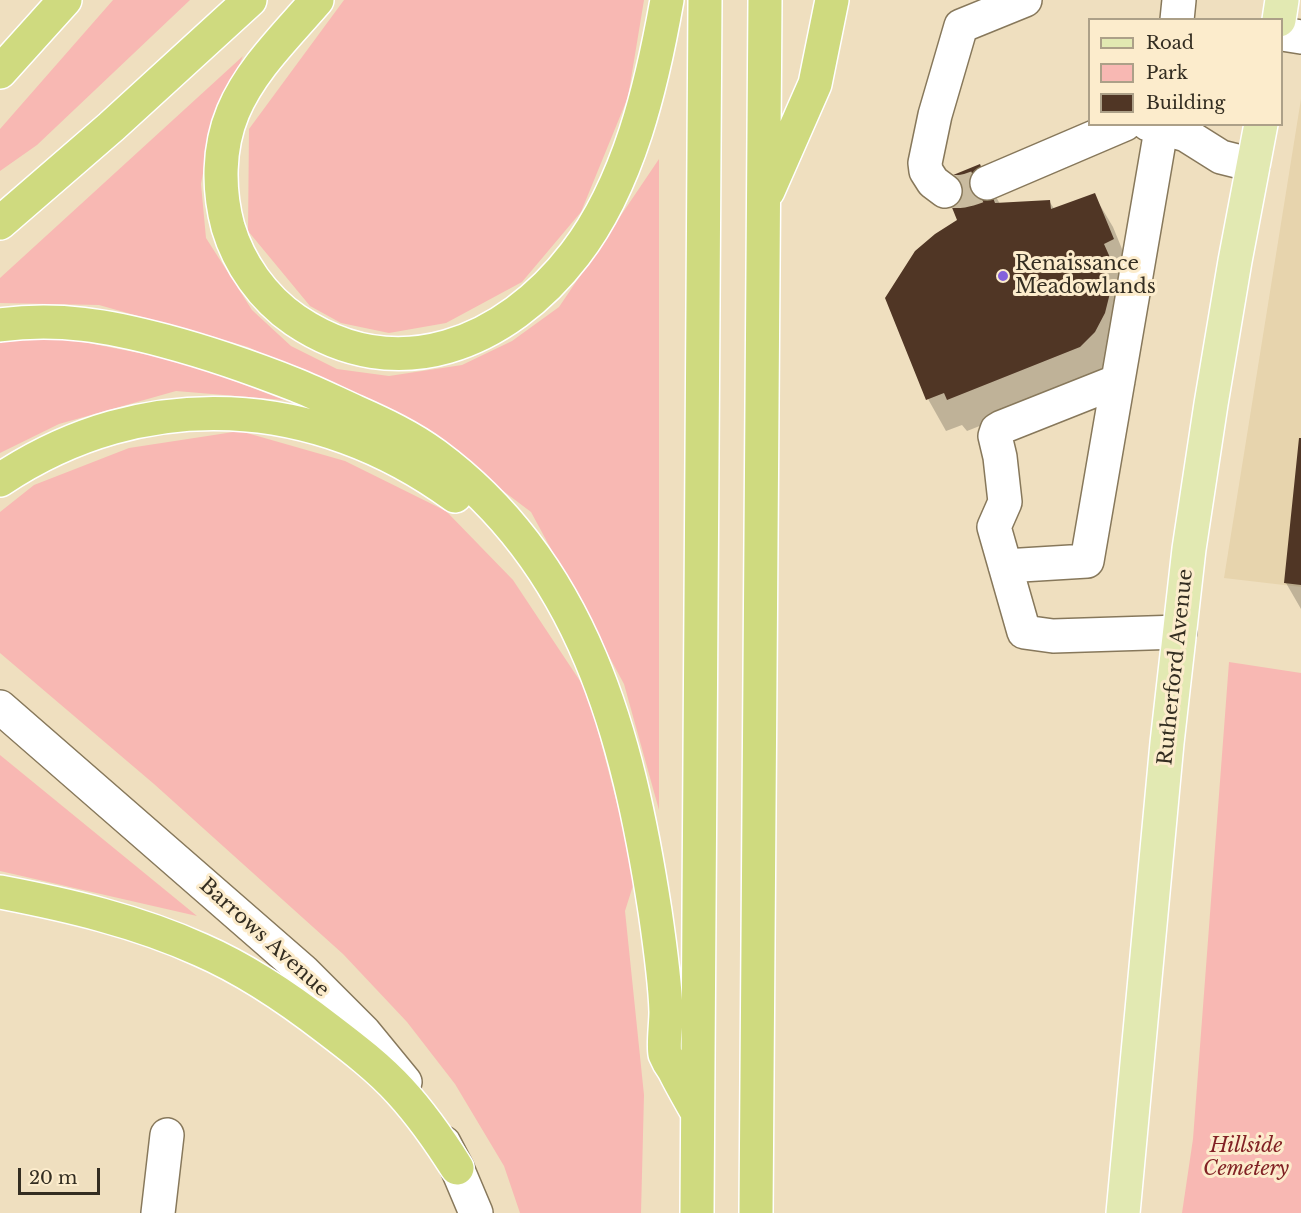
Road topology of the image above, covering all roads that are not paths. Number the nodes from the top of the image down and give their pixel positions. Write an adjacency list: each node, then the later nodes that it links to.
1 (65, 0): 15 (highway)
2 (250, 0): 23 (highway)
3 (317, 0): 4 (highway)
4 (667, 0)
5 (705, 0): 32 (highway)
6 (765, 0): 22 (highway)
7 (832, 0): 22 (highway)
8 (1025, 0): 21 (street)
9 (1179, 0): 11 (street)
10 (1282, 0): 12 (main road)
11 (1177, 18)
12 (1279, 18)
13 (1283, 34): 14 (street)
14 (1301, 37)
15 (0, 72)
16 (1120, 126): 20 (street)
17 (1261, 126): 19 (main road, Rutherford Avenue)
18 (1173, 127): 19 (street); 25 (street)
19 (1253, 165): 28 (main road, Rutherford Avenue)
20 (987, 183)
21 (945, 191)
22 (762, 204): 38 (highway)
23 (0, 223)
24 (0, 325): 29 (highway)
25 (1118, 381): 27 (street); 27 (street)
26 (0, 480): 29 (highway)
27 (1005, 566): 28 (street)
28 (1180, 632): 39 (main road, Rutherford Avenue)
29 (591, 659): 32 (highway)
30 (0, 706): 34 (street, Barrows Avenue)
31 (0, 892): 34 (highway)
32 (698, 1114): 37 (highway)
33 (167, 1135): 35 (street)
34 (457, 1168): 36 (street, Barrows Avenue)
35 (158, 1213)
36 (477, 1213)
37 (697, 1213)
38 (756, 1213)
39 (1123, 1213)

